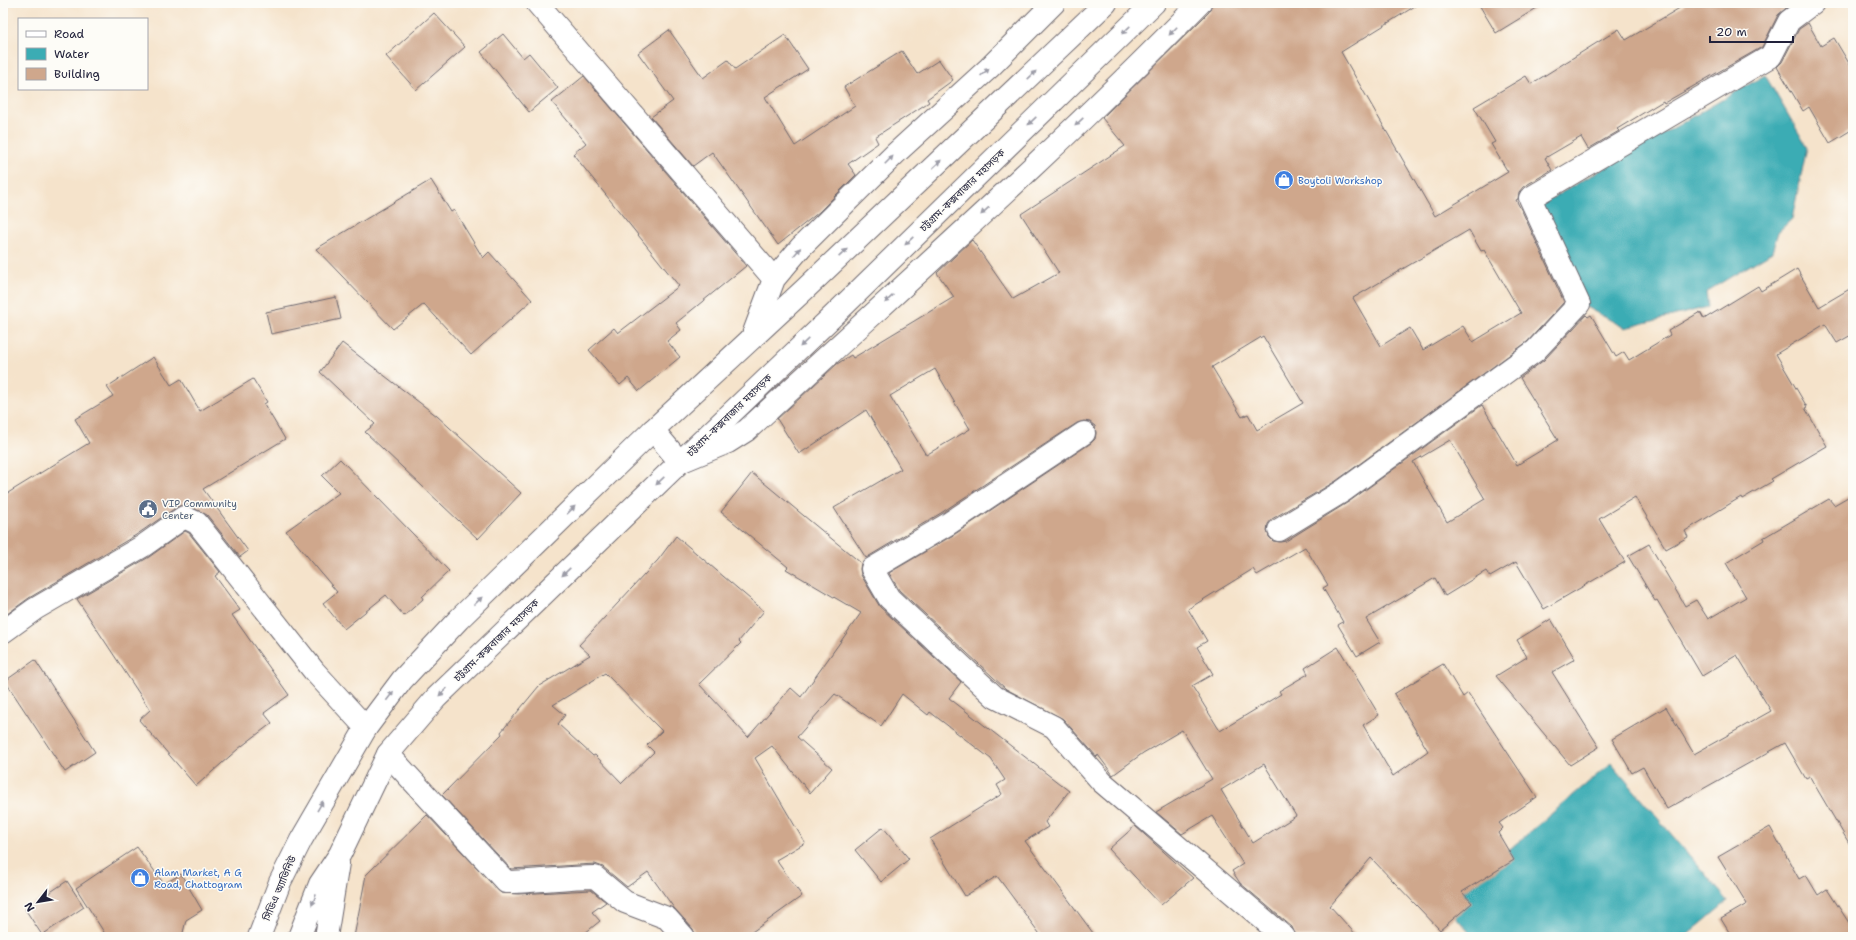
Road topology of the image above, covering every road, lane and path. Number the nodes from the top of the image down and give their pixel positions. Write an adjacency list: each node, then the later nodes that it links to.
1 (537, 3): 7 (main road)
2 (1054, 3): 7 (main road, one-way to 2)
3 (1106, 3): 8 (main road, one-way to 3)
4 (1154, 3): 11 (main road, চট্টগ্রাম-কক্সবাজার মহাসড়ক, one-way to 11)
5 (1200, 3): 11 (main road, one-way to 11)
6 (1813, 3): 12 (main road)
7 (774, 279): 8 (main road)
8 (754, 335): 9 (main road)
9 (652, 430): 11 (main road); 14 (main road, one-way to 9)
10 (1084, 432): 23 (main road)
11 (680, 462): 15 (main road, চট্টগ্রাম-কক্সবাজার মহাসড়ক, one-way to 15)
12 (1279, 530)
13 (3, 632): 14 (main road)
14 (366, 728): 16 (main road, one-way to 14)
15 (388, 754): 17 (main road, চট্টগ্রাম-কক্সবাজার মহাসড়ক); 22 (main road)
16 (301, 840): 18 (main road, সিডিএ অ্যাভিনিউ); 19 (main road)
17 (340, 854): 20 (main road, one-way to 20); 21 (main road)
18 (259, 937)
19 (274, 937)
20 (299, 937)
21 (326, 937)
22 (684, 937)
23 (1284, 937)

